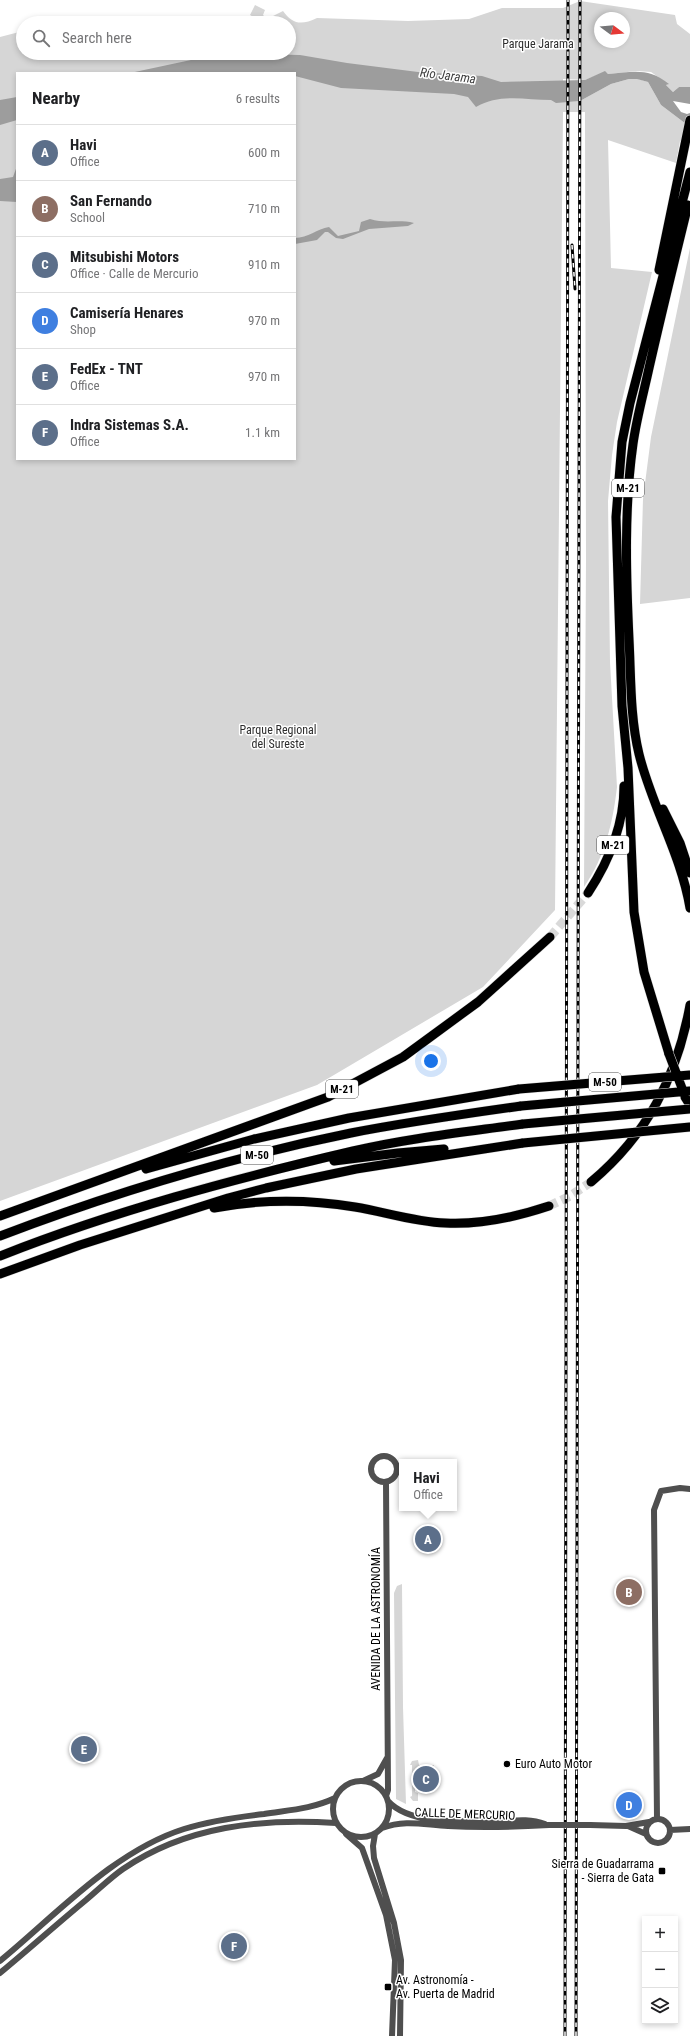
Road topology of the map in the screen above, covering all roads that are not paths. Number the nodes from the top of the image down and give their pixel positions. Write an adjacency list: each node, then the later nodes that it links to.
1 (690, 120): 5 (highway)
2 (690, 172): 5 (highway, M-21)
3 (690, 198): 6 (highway, M-21)
4 (690, 221): 6 (highway)
5 (641, 360): 7 (highway, M-21)
6 (647, 378): 8 (highway, M-21)
7 (624, 733): 10 (highway, M-21); 15 (highway, M-21, bridge)
8 (649, 784): 9 (highway); 11 (highway, M-21)
9 (690, 873)
10 (588, 893)
11 (690, 908)
12 (550, 937): 20 (highway, M-21)
13 (690, 1005): 21 (highway)
14 (690, 1075): 20 (highway, M-50, bridge)
15 (688, 1098): 25 (highway, M-50, bridge)
16 (690, 1109): 19 (highway, M-50, bridge)
17 (690, 1127): 18 (highway, bridge)
18 (523, 1143): 19 (highway); 23 (highway)
19 (319, 1160): 26 (highway, M-50)
20 (100, 1180): 24 (highway, M-50)
21 (590, 1182)
22 (550, 1206): 23 (highway)
23 (178, 1215): 27 (highway)
24 (0, 1216)
25 (0, 1236)
26 (0, 1256)
27 (0, 1274)
28 (386, 1482): 28 (street); 30 (street, AVENIDA DE LA ASTRONOMÍA)
29 (690, 1489): 34 (street)
30 (388, 1756): 31 (street, AVENIDA DE LA ASTRONOMÍA); 33 (street, AVENIDA DE LA ASTRONOMÍA)
31 (362, 1781): 32 (street); 33 (street)
32 (335, 1798): 36 (street); 45 (street)
33 (387, 1799): 37 (street, CALLE DE MERCURIO); 39 (street)
34 (657, 1818): 35 (street); 41 (street)
35 (649, 1822): 38 (street); 44 (street)
36 (336, 1823): 42 (street); 46 (street)
37 (549, 1825): 38 (street, CALLE DE MERCURIO, bridge); 39 (street, CALLE DE MERCURIO)
38 (626, 1826): 44 (street)
39 (382, 1828): 43 (street)
40 (690, 1829): 41 (street)
41 (670, 1830): 44 (street)
42 (346, 1834): 43 (street); 47 (street)
43 (375, 1834): 48 (street)
44 (646, 1834)
45 (0, 1961)
46 (0, 1973)
47 (392, 2036)
48 (400, 2036)

